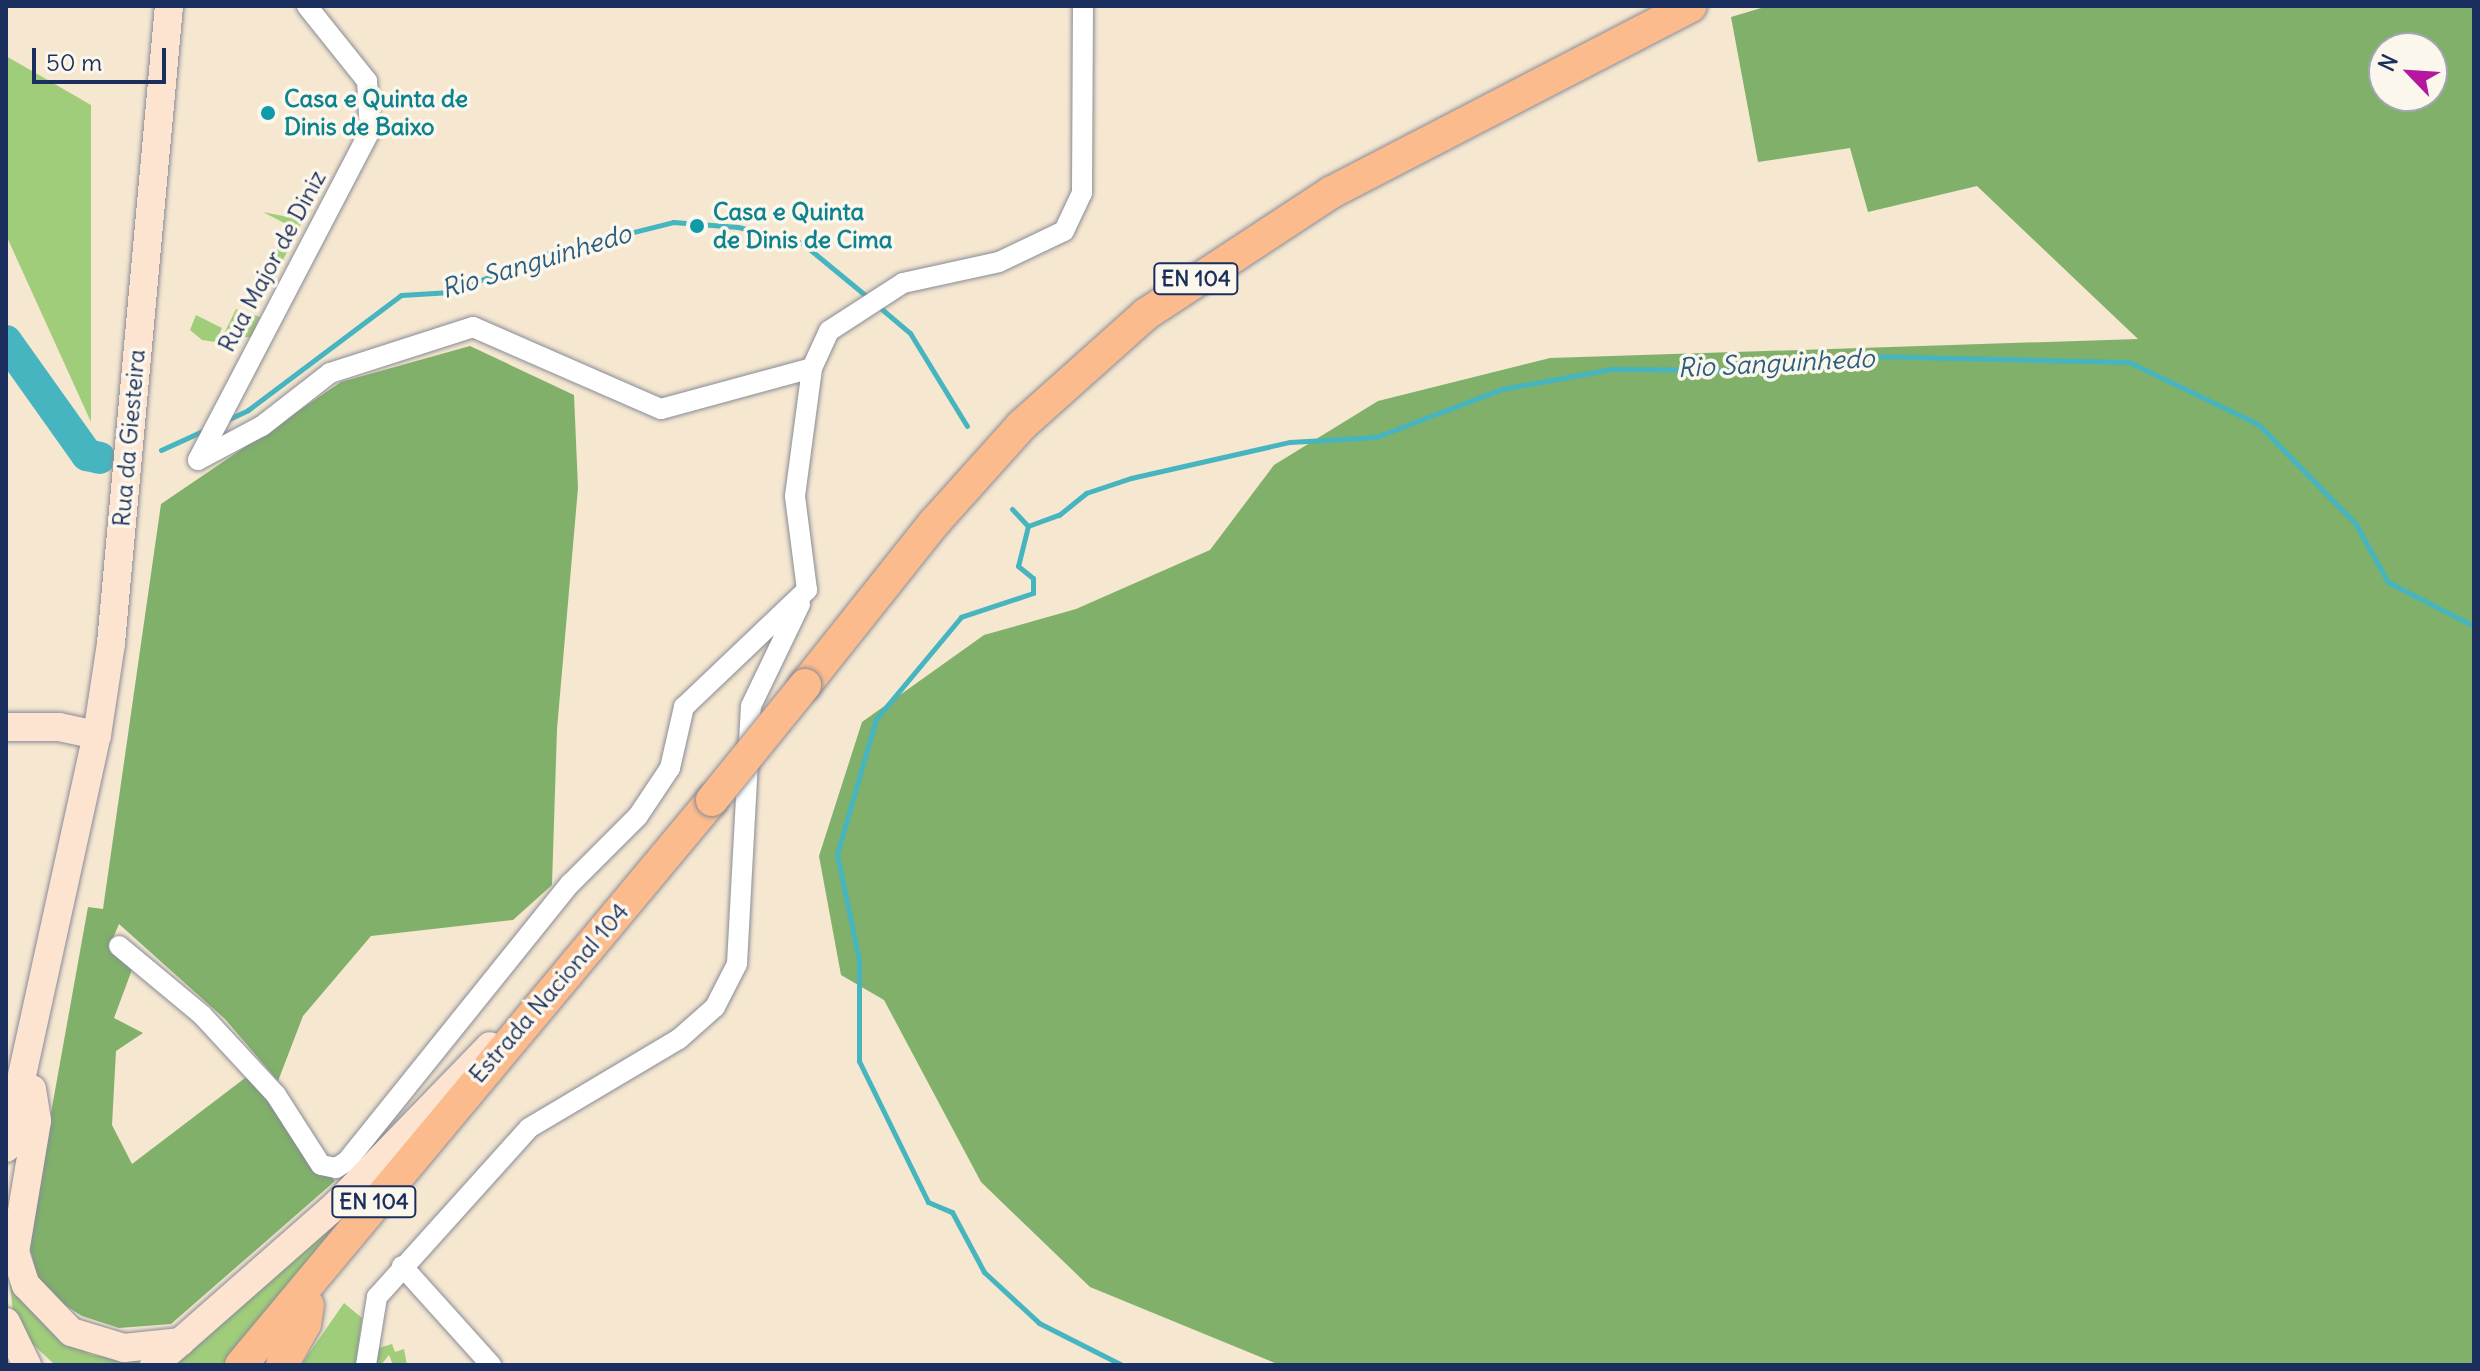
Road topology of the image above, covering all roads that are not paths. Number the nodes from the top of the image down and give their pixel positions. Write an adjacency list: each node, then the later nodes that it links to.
1 (169, 6): 8 (main road, Rua da Giesteira)
2 (307, 6): 5 (street, Rua Major de Diniz)
3 (1083, 6): 5 (street)
4 (1691, 6): 10 (main road, EN 104, bridge)
5 (812, 368): 6 (street)
6 (807, 590): 11 (street); 16 (street)
7 (6, 727): 8 (main road)
8 (97, 735): 9 (main road, Rua da Giesteira)
9 (68, 866): 13 (main road); 14 (main road)
10 (631, 897): 12 (main road, Estrada Nacional 104 / EN 104); 17 (main road, Estrada Nacional 104 / EN 104)
11 (119, 946)
12 (508, 1039): 19 (main road); 23 (main road, Estrada Nacional 104 / EN 104)
13 (32, 1089): 15 (main road); 19 (main road)
14 (6, 1148)
15 (6, 1236)
16 (402, 1266): 26 (street); 27 (street)
17 (308, 1305): 24 (main road, Estrada Nacional 104 / EN 104); 25 (main road)
18 (6, 1322): 21 (main road)
19 (181, 1342): 22 (main road)
20 (6, 1358): 21 (main road)
21 (27, 1365)
22 (154, 1365)
23 (241, 1365)
24 (259, 1365)
25 (282, 1365)
26 (366, 1365)
27 (491, 1365)

